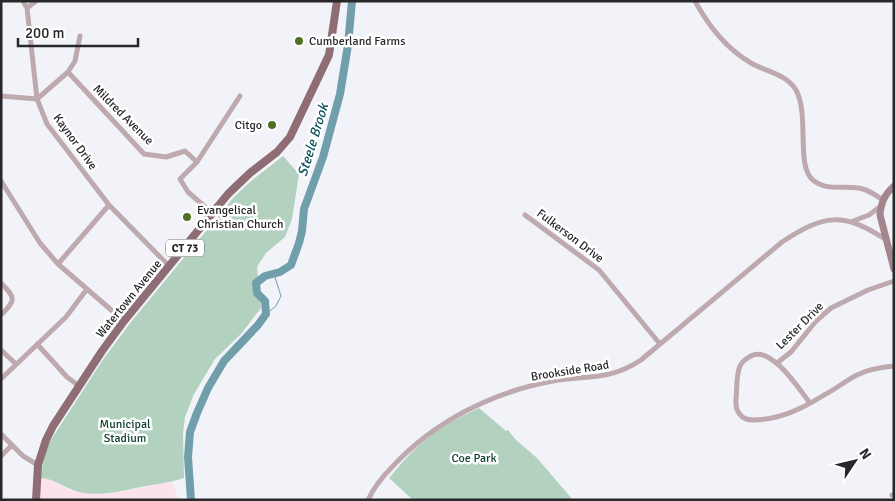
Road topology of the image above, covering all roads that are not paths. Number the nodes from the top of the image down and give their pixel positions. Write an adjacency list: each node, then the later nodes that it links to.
1 (23, 1): 5 (street, Kaynor Drive)
2 (36, 1): 5 (street)
3 (337, 1): 16 (main road, Watertown Avenue / CT 73)
4 (695, 1): 14 (street)
5 (27, 8): 10 (street, Kaynor Drive)
6 (80, 36): 7 (street)
7 (68, 72): 10 (street); 11 (street, Mildred Avenue)
8 (1, 96): 10 (street)
9 (240, 96): 11 (street)
10 (37, 99): 15 (street, Kaynor Drive)
11 (196, 162): 16 (street)
12 (1, 181): 20 (street)
13 (894, 186): 14 (street)
14 (882, 203): 18 (street, Brookside Road); 19 (street)
15 (109, 205): 20 (street); 21 (street, Kaynor Drive)
16 (212, 213): 21 (main road, Watertown Avenue / CT 73)
17 (525, 215): 29 (street, Fulkerson Drive)
18 (853, 221): 19 (street, Brookside Road); 29 (street, Brookside Road)
19 (885, 239): 22 (street)
20 (58, 264): 25 (street)
21 (170, 267): 27 (main road, Watertown Avenue / CT 73)
22 (894, 269)
23 (894, 281): 31 (street, Lester Drive)
24 (1, 283): 26 (street)
25 (87, 289): 27 (street); 28 (street)
26 (1, 315)
27 (124, 321): 35 (main road, Watertown Avenue / CT 73)
28 (37, 344): 32 (street); 35 (street)
29 (660, 344): 42 (street, Brookside Road)
30 (1, 350): 32 (street)
31 (777, 363): 36 (street); 36 (street)
32 (16, 364): 34 (street)
33 (894, 366): 36 (street)
34 (1, 379)
35 (79, 386): 40 (main road, Watertown Avenue / CT 73)
36 (810, 403)
37 (1, 434): 38 (street)
38 (12, 445): 39 (street); 40 (street)
39 (1, 456)
40 (38, 465): 41 (main road, Watertown Avenue / CT 73)
41 (36, 500)
42 (368, 500)

